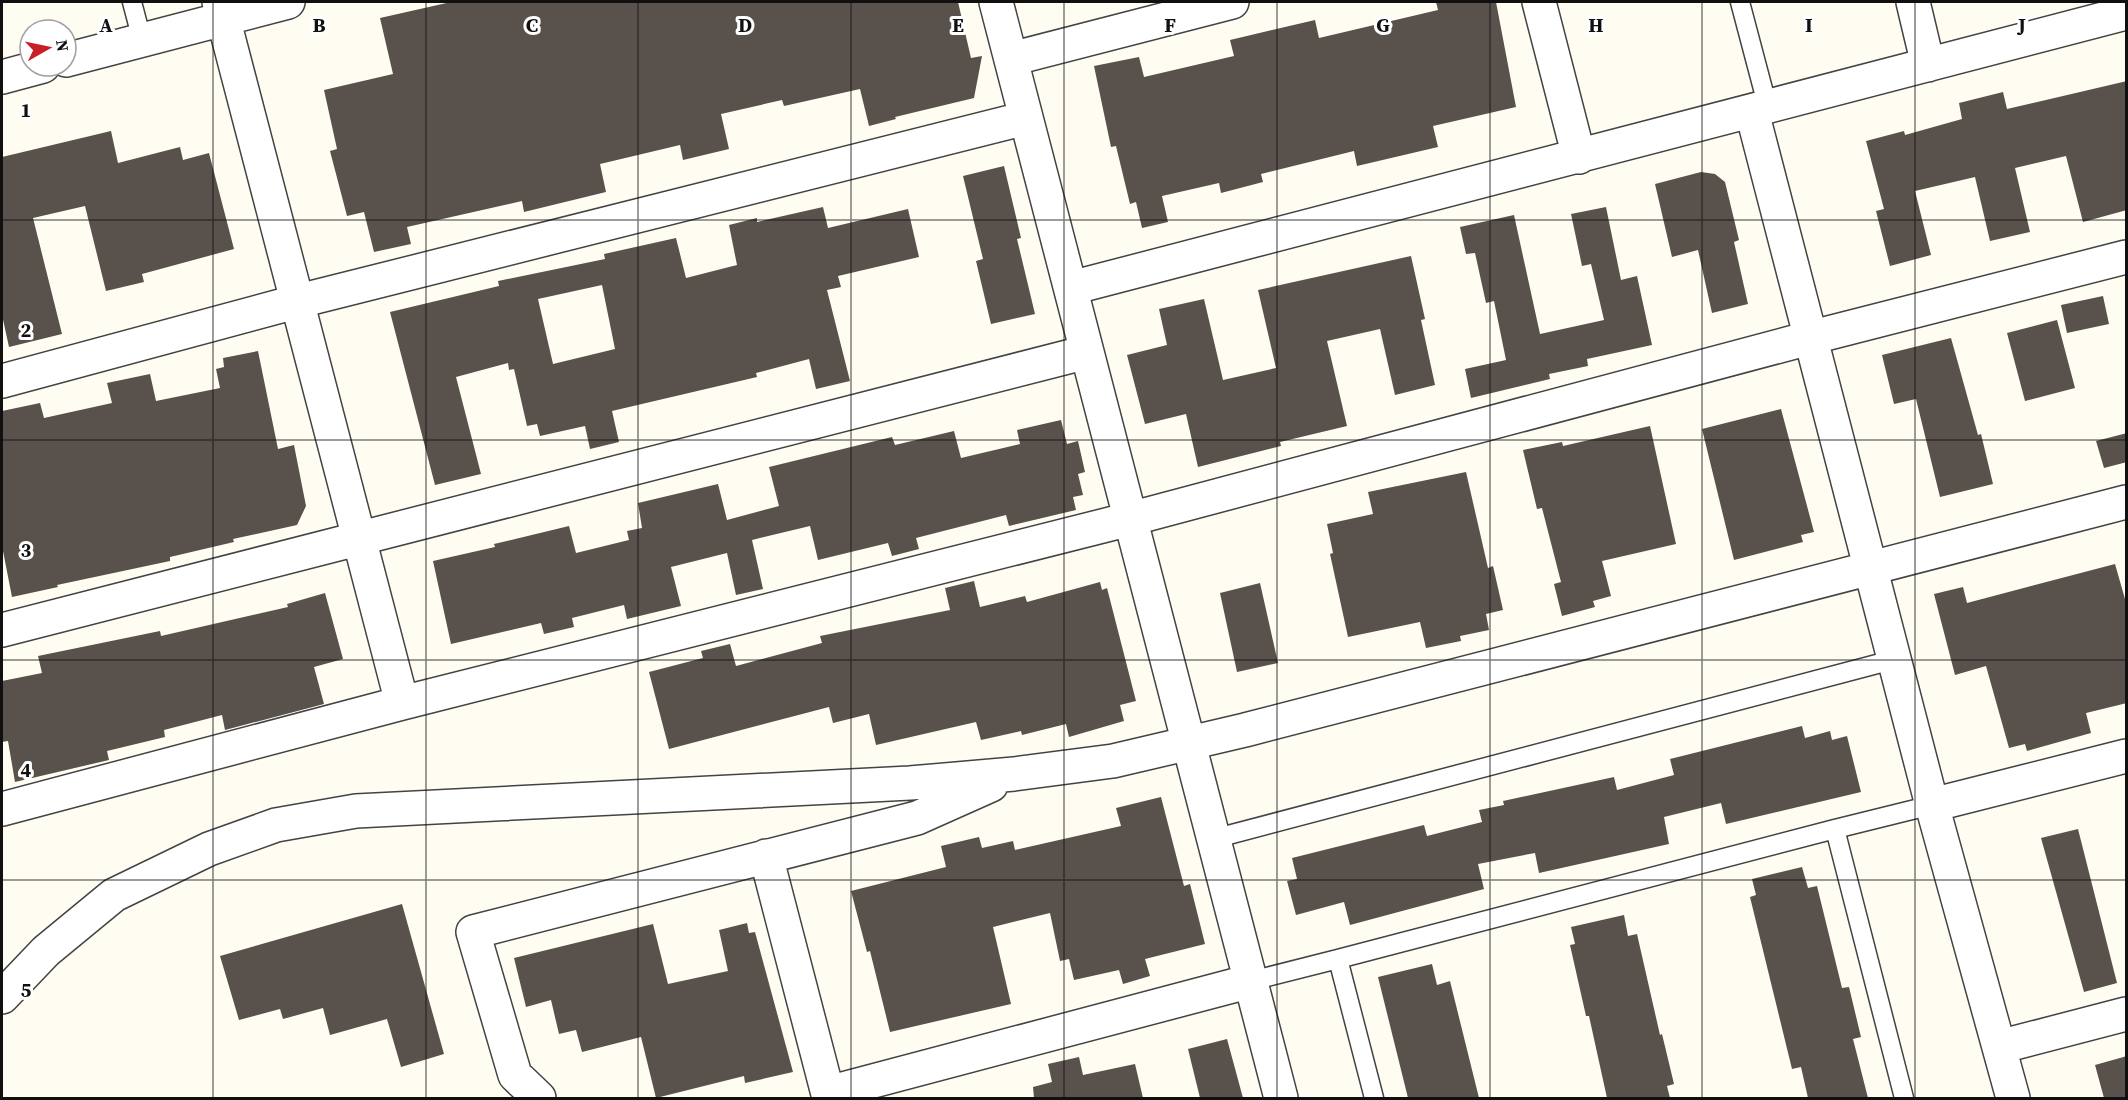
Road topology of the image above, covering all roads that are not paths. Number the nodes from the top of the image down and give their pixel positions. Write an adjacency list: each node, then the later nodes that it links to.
1 (132, 2): 10 (lane)
2 (288, 2): 8 (street)
3 (996, 2): 12 (street)
4 (1232, 2): 12 (street)
5 (1539, 2): 18 (street)
6 (1740, 2): 16 (lane)
7 (1913, 2): 13 (street)
8 (221, 10): 10 (street); 21 (street)
9 (2127, 13): 13 (street)
10 (142, 40): 11 (street)
11 (78, 57)
12 (1011, 58): 17 (street)
13 (1928, 65): 16 (street)
14 (18, 73): 15 (street)
15 (2, 77)
16 (1760, 110): 18 (street); 22 (street)
17 (1026, 118): 20 (street); 21 (street)
18 (1579, 157): 20 (street)
19 (2127, 257): 22 (street)
20 (1071, 288): 23 (street)
21 (299, 301): 24 (street); 27 (street)
22 (1813, 337): 26 (street); 28 (street)
23 (1087, 352): 26 (street); 27 (street)
24 (2, 381)
25 (2127, 502): 28 (street)
26 (1130, 519): 31 (street); 32 (street)
27 (359, 537): 29 (street); 31 (street)
28 (1871, 567): 30 (street); 32 (street)
29 (2, 630)
30 (1896, 659): 35 (street); 38 (lane)
31 (402, 703): 36 (street)
32 (1189, 744): 34 (street); 38 (street)
33 (2127, 756): 35 (street)
34 (1014, 774): 39 (street); 42 (street)
35 (1932, 805): 37 (lane); 44 (street)
36 (2, 809)
37 (1835, 829): 40 (lane); 49 (lane)
38 (1214, 839): 41 (street)
39 (766, 856): 45 (street); 46 (street)
40 (1338, 959): 41 (lane); 48 (lane)
41 (1251, 981): 45 (street); 47 (street)
42 (2, 997)
43 (2127, 1014): 44 (street)
44 (1999, 1047): 50 (street)
45 (829, 1096)
46 (539, 1098)
47 (1281, 1098)
48 (1374, 1098)
49 (1904, 1098)
50 (2013, 1098)

